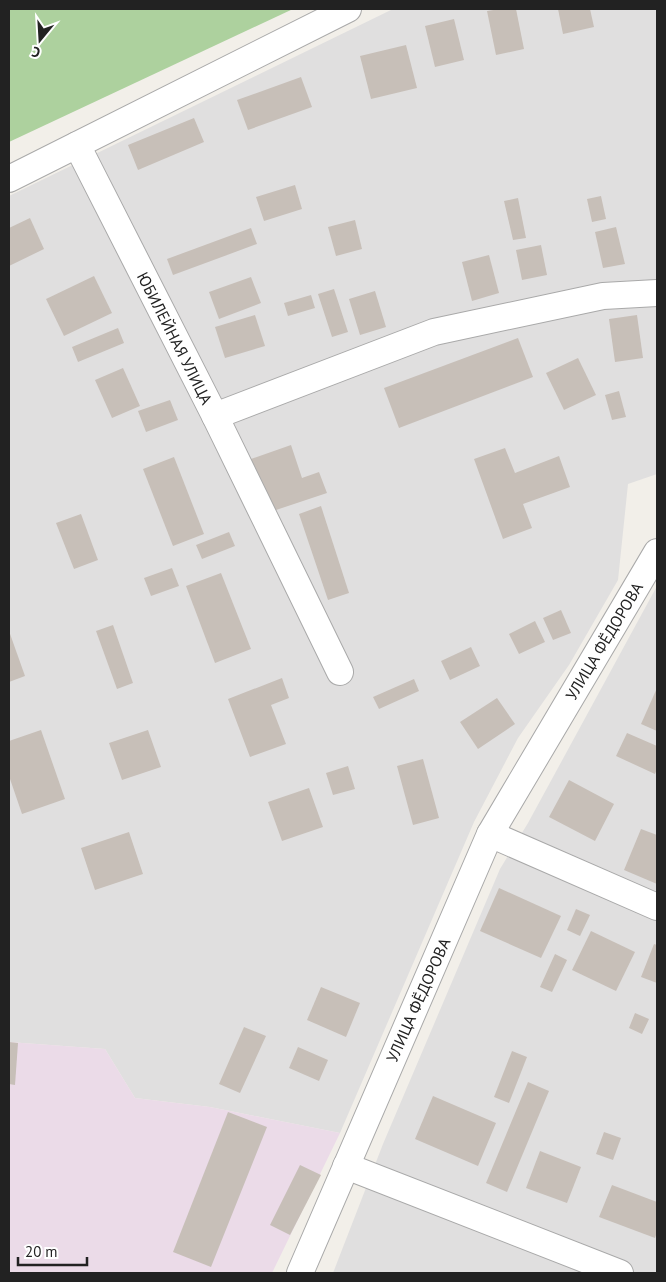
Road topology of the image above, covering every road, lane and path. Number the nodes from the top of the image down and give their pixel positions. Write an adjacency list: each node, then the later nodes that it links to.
1 (348, 9): 2 (street)
2 (77, 145): 3 (street); 5 (street, ЮБИЛЕЙНАЯ УЛИЦА)
3 (9, 179)
4 (657, 292): 5 (street, ЮБИЛЕЙНАЯ УЛИЦА)
5 (215, 416): 7 (street)
6 (657, 552): 8 (street, УЛИЦА ФЁДОРОВА)
7 (340, 672)
8 (490, 834): 9 (street); 10 (street, УЛИЦА ФЁДОРОВА)
9 (657, 907)
10 (346, 1166): 11 (street, УЛИЦА ФЁДОРОВА); 12 (street)
11 (300, 1273)
12 (620, 1273)

